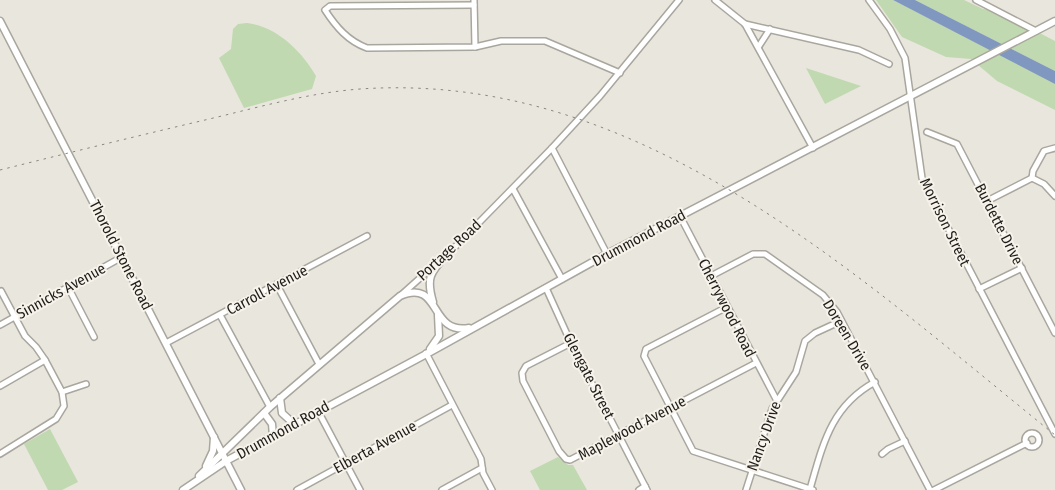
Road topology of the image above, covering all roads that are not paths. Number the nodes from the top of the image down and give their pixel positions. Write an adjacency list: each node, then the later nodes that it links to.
1 (679, 0): 14 (street, Portage Road)
2 (716, 0): 8 (street)
3 (869, 0): 15 (street, Morrison Street)
4 (976, 0): 10 (street)
5 (474, 3): 12 (street); 12 (street)
6 (0, 21): 28 (main road, Thorold Stone Road)
7 (1055, 21): 10 (main road, Drummond Road)
8 (745, 24): 9 (street); 11 (street)
9 (770, 29): 11 (street); 13 (street)
10 (1036, 32): 15 (main road, Drummond Road)
11 (759, 46): 18 (street)
12 (475, 47): 14 (street)
13 (889, 64)
14 (620, 73): 17 (street, Portage Road)
15 (911, 97): 18 (main road, Drummond Road); 35 (street, Morrison Street)
16 (927, 132): 23 (street, Burdette Drive)
17 (552, 148): 21 (street, Portage Road); 26 (street)
18 (813, 148): 24 (main road, Drummond Road)
19 (1055, 148): 20 (street)
20 (1032, 178): 22 (street); 23 (street)
21 (513, 189): 27 (street, Portage Road); 31 (street)
22 (1055, 196)
23 (987, 202): 29 (street, Burdette Drive)
24 (680, 216): 26 (main road, Drummond Road); 30 (street, Cherrywood Road)
25 (367, 236): 32 (street, Carroll Avenue)
26 (607, 254): 31 (main road, Drummond Road)
27 (446, 255): 37 (street, Portage Road); 38 (main road)
28 (122, 257): 33 (street, Sinnicks Avenue); 49 (main road, Thorold Stone Road)
29 (1022, 268): 35 (street); 46 (street, Burdette Drive)
30 (711, 276): 39 (street, Cherrywood Road); 43 (street, Doreen Drive)
31 (562, 279): 34 (main road, Drummond Road)
32 (277, 285): 41 (street, Carroll Avenue); 53 (street)
33 (68, 287): 42 (street, Sinnicks Avenue); 47 (street)
34 (546, 288): 45 (main road, Drummond Road); 48 (street, Glengate Street)
35 (979, 289): 66 (street, Morrison Street)
36 (0, 291): 42 (street)
37 (400, 296): 38 (main road); 53 (main road, Portage Road)
38 (434, 304): 40 (main road)
39 (727, 307): 52 (street, Cherrywood Road); 62 (street)
40 (438, 314): 45 (main road); 50 (main road)
41 (220, 315): 49 (street, Carroll Avenue); 61 (street)
42 (14, 317): 44 (street, Sinnicks Avenue); 51 (street)
43 (842, 320): 54 (street, Doreen Drive); 59 (street, Nancy Drive)
44 (0, 325)
45 (475, 327): 50 (main road, Drummond Road)
46 (1055, 333)
47 (94, 337)
48 (571, 342): 67 (street, Glengate Street); 67 (street, Maplewood Avenue)
49 (166, 343): 68 (main road, Thorold Stone Road)
50 (426, 353): 60 (street); 63 (main road, Drummond Road)
51 (45, 360): 56 (street); 57 (street)
52 (756, 363): 59 (street, Cherrywood Road); 62 (street, Maplewood Avenue)
53 (318, 364): 58 (main road, Portage Road)
54 (875, 382): 70 (street, Doreen Drive); 89 (street)
55 (86, 384): 57 (street)
56 (0, 386)
57 (62, 392): 72 (street)
58 (280, 398): 61 (main road, Portage Road); 65 (main road)
59 (776, 399): 78 (street, Nancy Drive)
60 (452, 405): 75 (street, Elberta Avenue); 77 (street)
61 (270, 407): 64 (main road, Portage Road)
62 (670, 408): 67 (street, Maplewood Avenue); 78 (street)
63 (318, 411): 65 (main road, Drummond Road); 75 (street)
64 (264, 413): 69 (main road); 74 (main road, Portage Road)
65 (294, 424): 69 (main road, Drummond Road)
66 (1055, 434)
67 (619, 435): 80 (street, Glengate Street)
68 (214, 436): 74 (main road, Thorold Stone Road); 76 (main road)
69 (273, 436): 74 (main road, Drummond Road)
70 (905, 441): 73 (street); 90 (street, Doreen Drive)
71 (1026, 443): 90 (street)
72 (0, 454)
73 (882, 454)
74 (225, 458): 76 (main road, Portage Road); 79 (main road, Portage Road); 82 (main road, Thorold Stone Road)
75 (345, 463): 83 (street, Elberta Avenue); 84 (street)
76 (206, 468): 79 (main road, Portage Road)
77 (482, 468): 85 (street); 86 (street)
78 (752, 471): 88 (street, Nancy Drive); 89 (street)
79 (197, 479): 81 (main road, Portage Road)
80 (646, 488): 87 (street)
81 (183, 490)
82 (241, 490)
83 (297, 490)
84 (360, 490)
85 (442, 490)
86 (492, 490)
87 (639, 490)
88 (746, 490)
89 (812, 490)
90 (932, 490)

